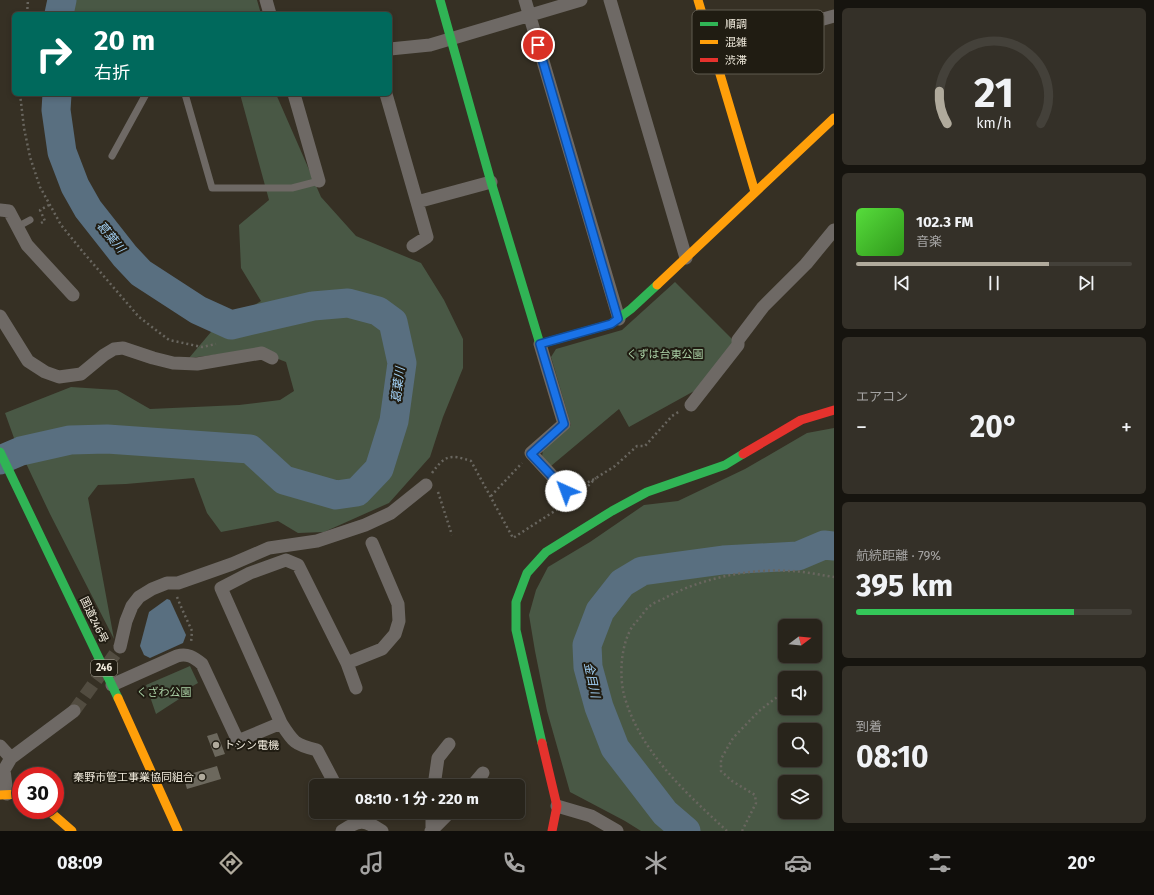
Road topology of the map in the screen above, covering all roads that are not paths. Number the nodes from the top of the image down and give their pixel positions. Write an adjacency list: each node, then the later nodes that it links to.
1 (266, 0): 8 (street)
2 (440, 0): 12 (main road)
3 (525, 0): 9 (street)
4 (581, 0): 9 (street)
5 (610, 0): 30 (street)
6 (698, 0): 7 (main road)
7 (701, 10)
8 (269, 12)
9 (529, 15): 12 (street); 33 (street)
10 (834, 16): 11 (street)
11 (824, 19)
12 (451, 38): 13 (street); 22 (main road)
13 (392, 49)
14 (720, 74): 23 (main road)
15 (145, 96): 20 (lane)
16 (186, 96): 21 (lane)
17 (295, 96): 21 (street)
18 (387, 96): 24 (street)
19 (834, 118): 23 (main road)
20 (112, 156)
21 (319, 181)
22 (491, 182): 24 (street); 34 (main road)
23 (755, 192): 30 (main road)
24 (417, 202): 29 (street)
25 (0, 210): 27 (street)
26 (30, 220): 27 (lane)
27 (17, 227): 31 (street)
28 (834, 230): 36 (street)
29 (413, 246)
30 (686, 258): 33 (main road)
31 (73, 295)
32 (0, 316): 35 (street)
33 (618, 319): 34 (main road)
34 (540, 344): 40 (street)
35 (272, 358)
36 (691, 405)
37 (834, 410): 58 (main road)
38 (0, 452): 46 (main road, 国道246号 / 246)
39 (432, 483): 42 (street)
40 (567, 497)
41 (372, 543): 45 (street)
42 (244, 559): 43 (street); 44 (street)
43 (250, 573): 45 (street); 49 (street)
44 (120, 648)
45 (347, 664): 47 (street)
46 (112, 685): 49 (street); 66 (main road, 国道246号 / 246)
47 (356, 688)
48 (74, 711): 52 (street)
49 (281, 723): 54 (street)
50 (449, 744): 55 (street)
51 (0, 746): 52 (street)
52 (11, 758): 57 (street)
53 (483, 773): 56 (street)
54 (332, 779)
55 (435, 779)
56 (478, 779)
57 (4, 794)
58 (557, 806): 69 (main road); 70 (street)
59 (58, 819): 65 (main road)
60 (351, 819): 67 (street)
61 (357, 819): 68 (street)
62 (432, 819): 64 (street)
63 (443, 819): 64 (street)
64 (431, 830)
65 (72, 831)
66 (178, 831)
67 (342, 831)
68 (382, 831)
69 (552, 831)
70 (617, 831)

